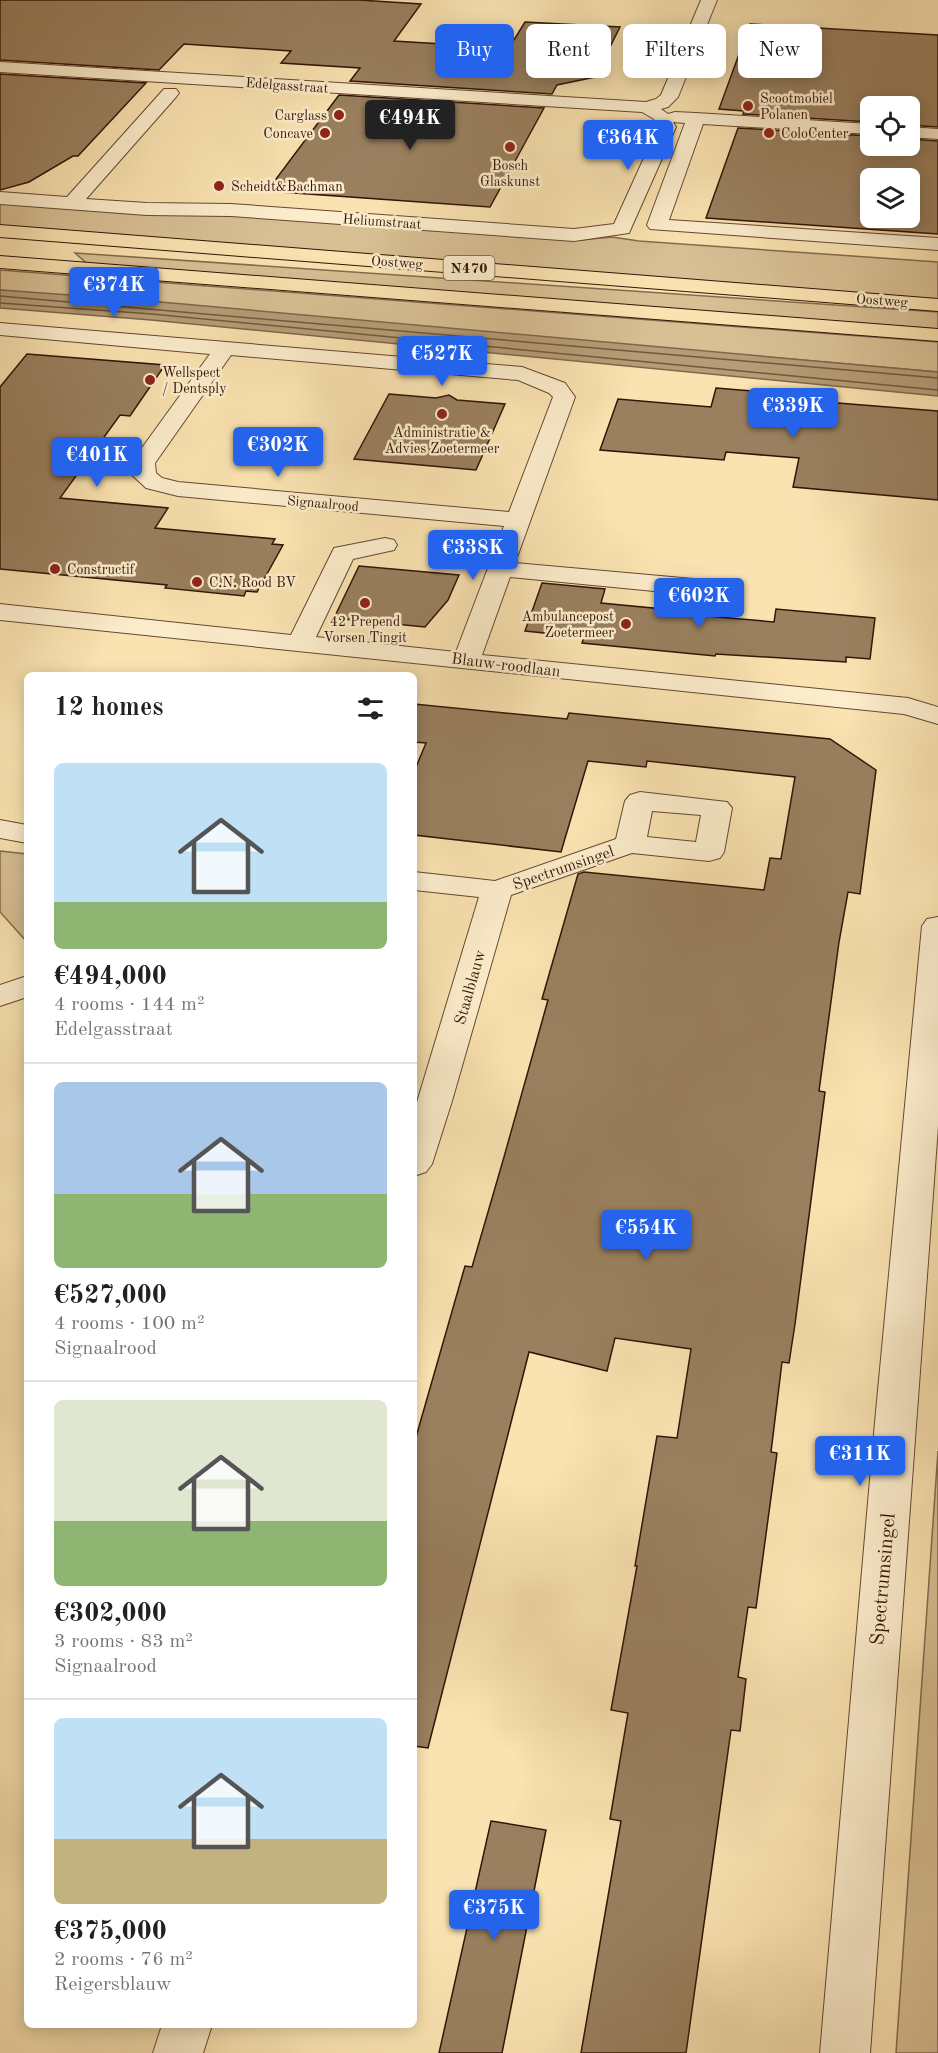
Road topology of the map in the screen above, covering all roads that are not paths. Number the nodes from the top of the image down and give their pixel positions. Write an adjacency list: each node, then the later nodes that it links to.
1 (709, 0): 4 (street)
2 (0, 67): 4 (street, Edelgasstraat)
3 (170, 93): 10 (street)
4 (654, 112): 5 (street, Edelgasstraat); 10 (street, Heliumstraat)
5 (696, 118): 6 (street, Edelgasstraat); 12 (street)
6 (860, 128)
7 (920, 133): 8 (street)
8 (938, 134)
9 (0, 198): 10 (street, Heliumstraat)
10 (72, 203)
11 (0, 231): 14 (main road, Oostweg / N470)
12 (938, 244)
13 (0, 262): 16 (main road, Oostweg / N470)
14 (938, 305)
15 (2, 331): 17 (street)
16 (938, 335)
17 (226, 347): 18 (street); 18 (street, Signaalrood)
18 (516, 520): 20 (street)
19 (385, 545): 23 (street)
20 (501, 569): 21 (street); 24 (street)
21 (716, 590)
22 (0, 612): 23 (street, Blauw-roodlaan)
23 (301, 642): 24 (street, Blauw-roodlaan)
24 (467, 659): 25 (street, Blauw-roodlaan)
25 (938, 716)
26 (0, 830): 27 (street)
27 (24, 834)
28 (630, 844): 30 (street, Spectrumsingel)
29 (417, 881): 30 (street)
30 (496, 890): 32 (street, Staalblauw)
31 (938, 926): 35 (street, Spectrumsingel)
32 (417, 1155)
33 (186, 2028): 34 (street)
34 (178, 2053)
35 (845, 2053)

